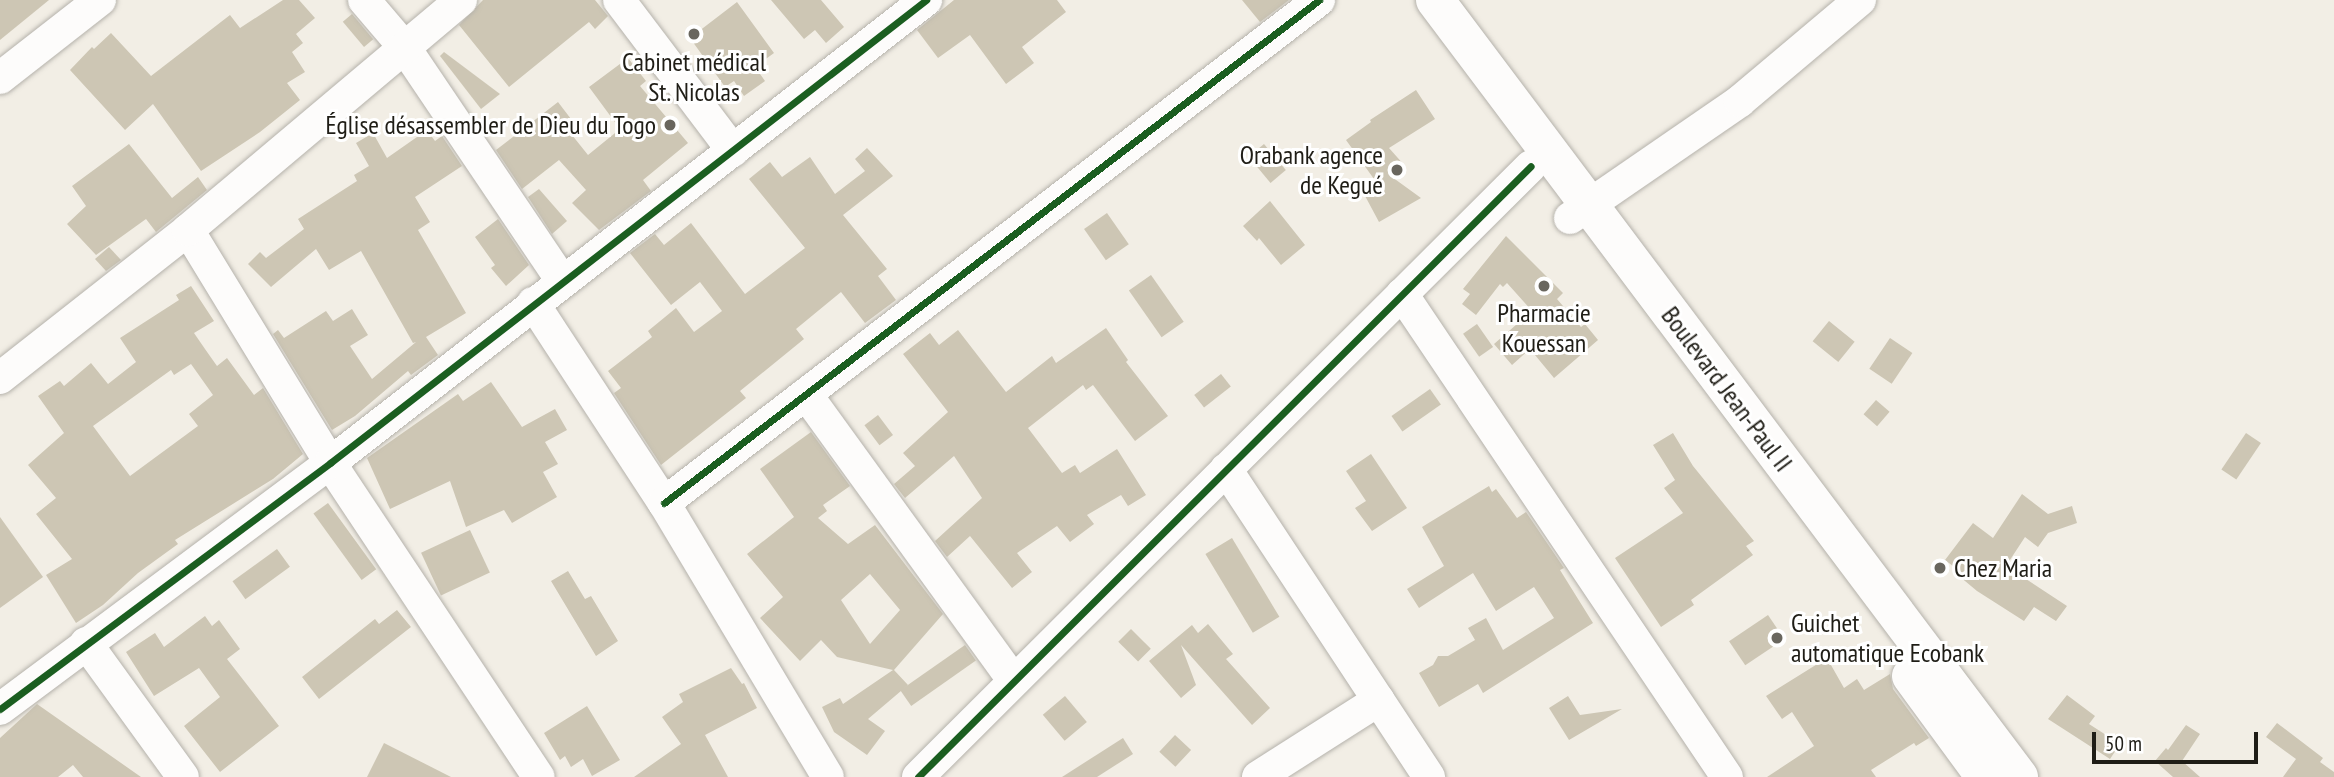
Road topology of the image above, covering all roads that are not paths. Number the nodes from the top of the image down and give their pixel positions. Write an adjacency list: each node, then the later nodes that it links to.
1 (100, 0): 11 (street)
2 (364, 0): 10 (street)
3 (461, 0): 10 (street)
4 (619, 0): 12 (street)
5 (1319, 0): 20 (street)
6 (1415, 0): 13 (main road, Boulevard Jean-Paul II)
7 (1434, 0): 14 (main road, Boulevard Jean-Paul II)
8 (1860, 0): 14 (street)
9 (915, 3): 12 (street)
10 (405, 48): 15 (street); 16 (street)
11 (0, 78)
12 (733, 151): 16 (street)
13 (1531, 166): 14 (main road, Boulevard Jean-Paul II); 17 (street)
14 (1579, 211): 35 (main road, Boulevard Jean-Paul II); 36 (main road, Boulevard Jean-Paul II)
15 (188, 230): 19 (street); 21 (street)
16 (562, 281): 18 (street)
17 (1402, 294): 22 (street); 34 (street)
18 (533, 303): 21 (street); 23 (street)
19 (0, 378)
20 (806, 394): 23 (street); 25 (street)
21 (330, 463): 24 (street); 29 (street)
22 (1226, 469): 25 (street); 26 (street)
23 (664, 503): 30 (street)
24 (86, 643): 27 (street); 28 (street)
25 (1014, 681): 31 (street)
26 (1379, 700): 32 (street); 33 (street)
27 (0, 709)
28 (183, 777)
29 (539, 777)
30 (828, 777)
31 (918, 777)
32 (1258, 777)
33 (1429, 777)
34 (1727, 777)
35 (1986, 777)
36 (2019, 777)

